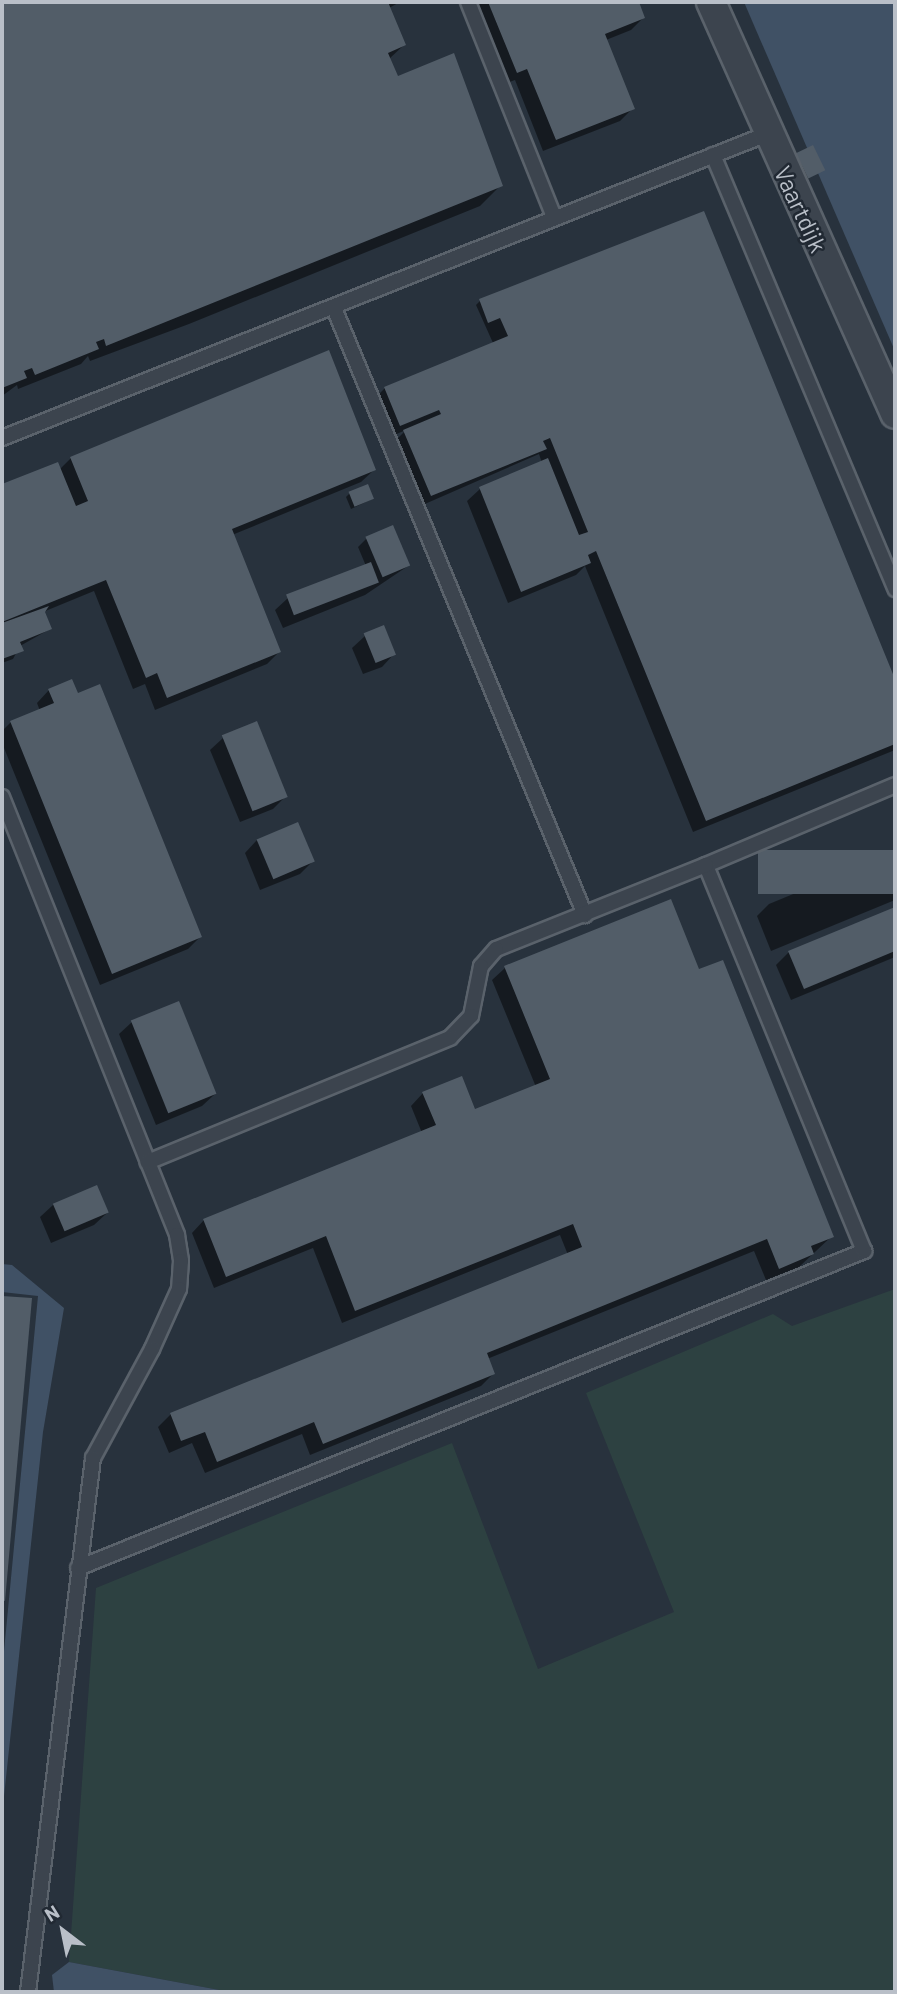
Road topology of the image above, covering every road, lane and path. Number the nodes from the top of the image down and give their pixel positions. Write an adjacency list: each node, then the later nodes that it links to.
1 (468, 2): 5 (lane)
2 (711, 2): 3 (street, Vaartdijk)
3 (767, 134): 4 (lane); 7 (street, Vaartdijk)
4 (713, 155): 5 (lane); 9 (lane)
5 (554, 217): 6 (lane)
6 (334, 309): 8 (lane); 13 (lane)
7 (895, 414)
8 (2, 438)
9 (895, 589)
10 (895, 785): 12 (lane)
11 (2, 797): 14 (lane)
12 (706, 865): 13 (lane); 15 (lane)
13 (585, 915): 14 (lane)
14 (148, 1162): 15 (lane)
15 (78, 1568): 16 (lane)
16 (28, 1992)

